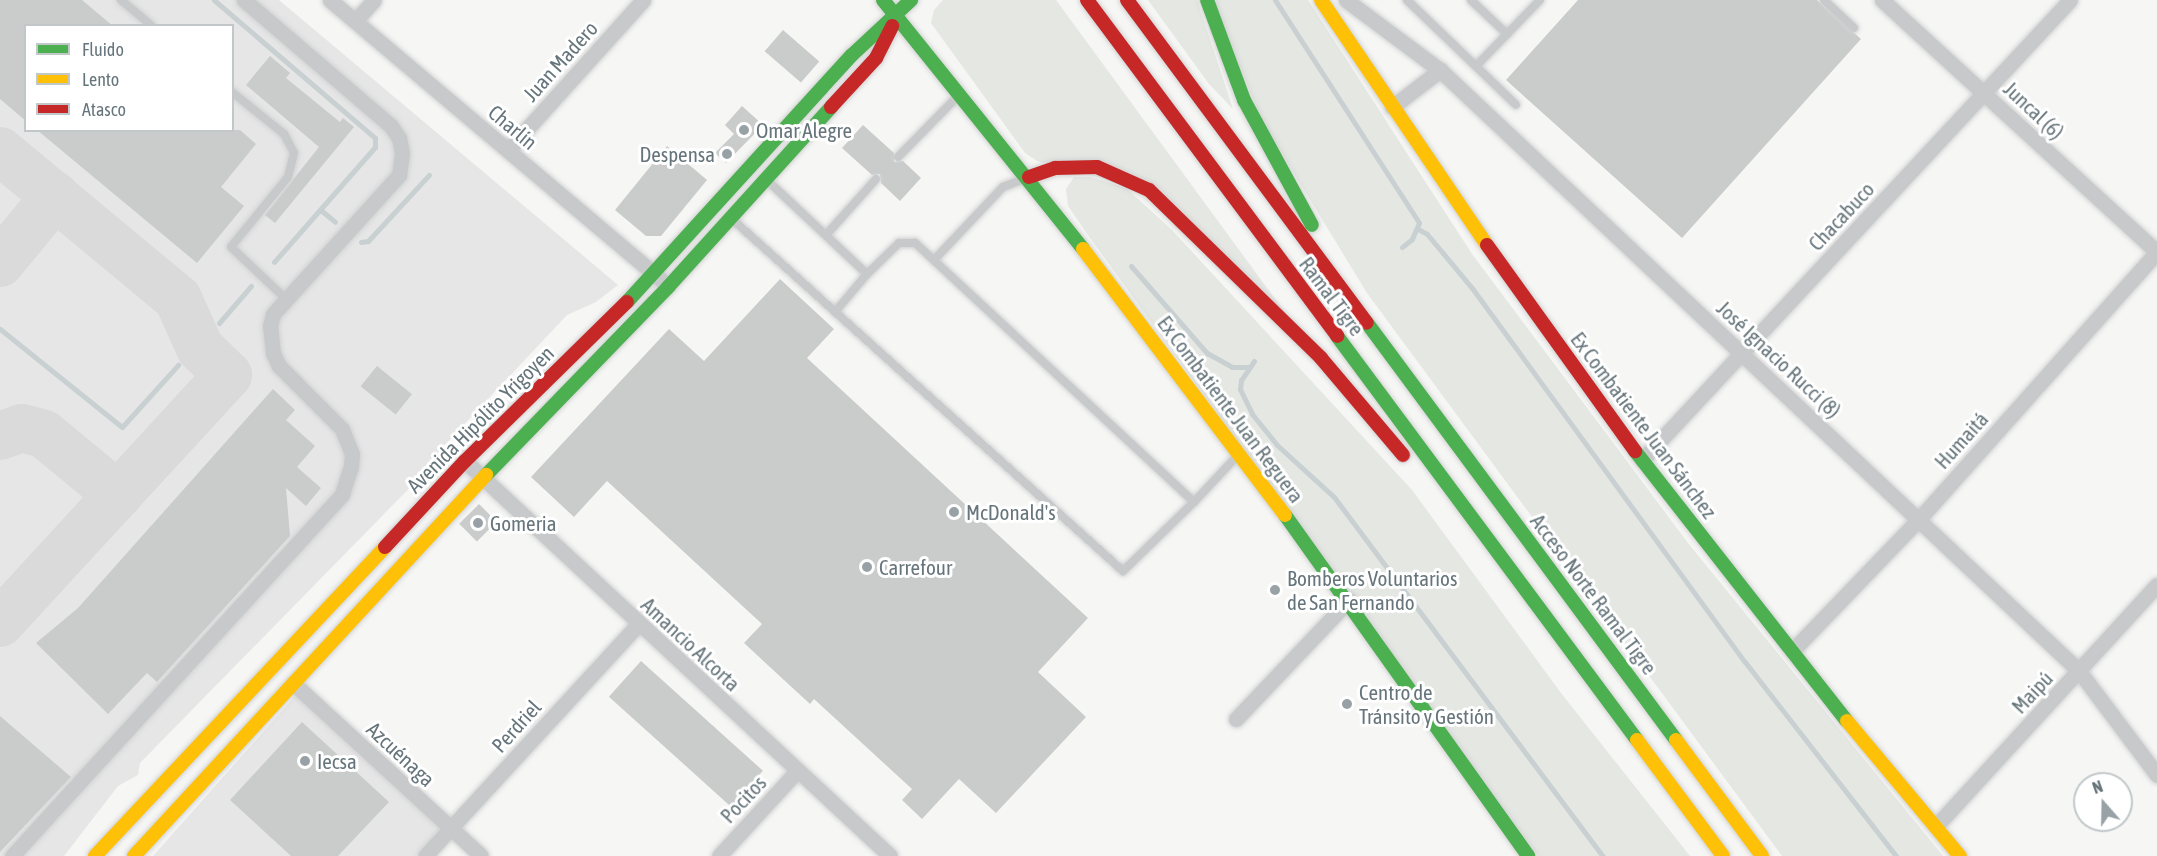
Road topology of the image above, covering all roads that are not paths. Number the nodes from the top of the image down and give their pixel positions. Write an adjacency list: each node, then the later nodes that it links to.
1 (121, 0): 21 (lane)
2 (244, 0): 43 (street)
3 (330, 0): 20 (street, Charlín)
4 (374, 0): 20 (street)
5 (643, 0): 31 (street, Juan Madero)
6 (884, 0): 19 (main road, Ex Combatiente Juan Reguera)
7 (911, 0): 19 (main road, Avenida Hipólito Yrigoyen)
8 (1087, 0): 57 (main road, Ramal Tigre)
9 (1127, 0): 46 (main road, Ramal Tigre)
10 (1207, 0): 46 (main road)
11 (1321, 0): 30 (main road, Ex Combatiente Juan Sánchez)
12 (1346, 0): 25 (street, José Ignacio Rucci (8))
13 (1407, 0): 24 (lane)
14 (1471, 0): 23 (lane)
15 (1540, 0): 23 (lane)
16 (1824, 0): 22 (lane)
17 (1882, 0): 27 (street, Juncal (6))
18 (2070, 0): 27 (street, Chacabuco)
19 (897, 15): 26 (main road, Ex Combatiente Juan Reguera); 35 (main road, Avenida Hipólito Yrigoyen); 40 (main road, Avenida Hipólito Yrigoyen)
20 (355, 21): 31 (street, Charlín)
21 (150, 24)
22 (1854, 28)
23 (1507, 34): 24 (lane)
24 (1478, 64): 29 (lane)
25 (1440, 70): 30 (street); 45 (street, José Ignacio Rucci (8))
26 (961, 93): 32 (lane); 33 (main road, Ex Combatiente Juan Reguera)
27 (1984, 93): 38 (street, Juncal (6)); 45 (street, Chacabuco)
28 (234, 94): 43 (lane)
29 (1516, 105)
30 (1392, 107): 48 (main road, Ex Combatiente Juan Sánchez)
31 (508, 150): 40 (street, Charlín)
32 (898, 157)
33 (1029, 177): 39 (lane); 47 (main road, Ex Combatiente Juan Reguera); 50 (main road)
34 (876, 179): 37 (lane)
35 (766, 180): 36 (main road, Avenida Hipólito Yrigoyen); 37 (lane)
36 (731, 218): 42 (main road, Avenida Hipólito Yrigoyen); 44 (lane)
37 (826, 235): 41 (lane)
38 (2157, 252): 54 (street, Humaitá)
39 (934, 260): 41 (lane); 52 (lane)
40 (655, 274): 42 (street, Charlín); 49 (main road, Avenida Hipólito Yrigoyen)
41 (867, 274): 44 (lane)
42 (668, 287): 51 (main road, Avenida Hipólito Yrigoyen)
43 (287, 300): 69 (street)
44 (835, 312): 52 (lane)
45 (1743, 354): 48 (street, Chacabuco); 54 (street, José Ignacio Rucci (8))
46 (1392, 357): 78 (main road, Acceso Norte Ramal Tigre)
47 (1239, 454): 52 (lane); 56 (main road, Ex Combatiente Juan Reguera)
48 (1642, 460): 59 (main road, Ex Combatiente Juan Sánchez)
49 (465, 462): 51 (street, Amancio Alcorta); 65 (main road, Avenida Hipólito Yrigoyen)
50 (1410, 464)
51 (483, 478): 58 (street, Amancio Alcorta); 61 (main road, Avenida Hipólito Yrigoyen)
52 (1194, 502)
53 (1445, 507): 57 (main road)
54 (1919, 519): 59 (street, Humaitá); 60 (street, José Ignacio Rucci (8))
55 (2157, 585): 60 (street, Maipú)
56 (1349, 600): 62 (street); 76 (main road, Ex Combatiente Juan Reguera)
57 (1544, 616): 77 (main road)
58 (638, 624): 63 (street, Amancio Alcorta); 68 (street, Perdriel)
59 (1792, 651): 67 (main road, Ex Combatiente Juan Sánchez)
60 (2079, 671): 64 (street, José Ignacio Rucci (8)); 67 (street, Maipú)
61 (293, 683): 66 (main road, Avenida Hipólito Yrigoyen); 68 (street, Azcuénaga)
62 (1236, 719)
63 (797, 771): 74 (street, Pocitos); 75 (street, Amancio Alcorta)
64 (2157, 775)
65 (146, 802): 66 (main road); 70 (main road, Avenida Hipólito Yrigoyen)
66 (167, 821): 71 (main road, Avenida Hipólito Yrigoyen)
67 (1936, 826): 79 (main road, Ex Combatiente Juan Sánchez)
68 (451, 828): 72 (street, Perdriel); 73 (street, Azcuénaga)
69 (12, 856)
70 (96, 856)
71 (134, 856)
72 (425, 856)
73 (481, 856)
74 (719, 856)
75 (890, 856)
76 (1528, 856)
77 (1724, 856)
78 (1762, 856)
79 (1959, 856)

